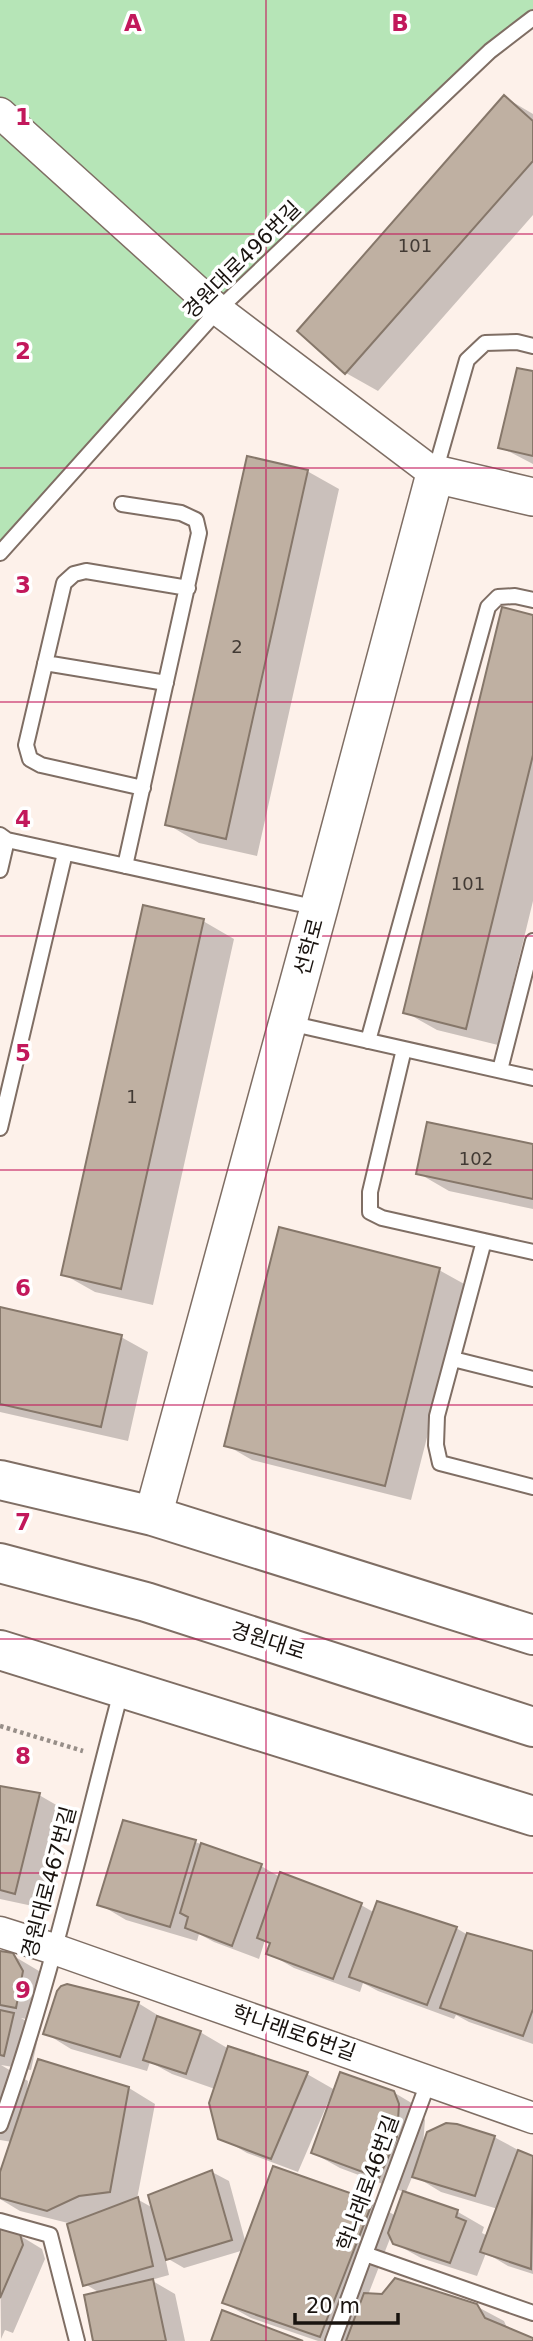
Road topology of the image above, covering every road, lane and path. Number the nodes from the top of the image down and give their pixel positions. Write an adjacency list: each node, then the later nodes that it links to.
1 (533, 18): 3 (lane, 경원대로496번길)
2 (0, 113): 3 (street)
3 (218, 310): 5 (street); 8 (lane, 경원대로496번길)
4 (533, 346): 5 (lane)
5 (435, 474): 6 (street); 18 (street, 선학로)
6 (533, 497)
7 (122, 504): 9 (lane)
8 (0, 553)
9 (188, 588): 11 (lane); 12 (lane)
10 (533, 600): 21 (lane)
11 (45, 663): 12 (lane); 13 (lane)
12 (166, 683): 13 (lane)
13 (143, 788): 16 (lane)
14 (4, 838): 15 (lane); 17 (lane)
15 (65, 853): 16 (lane); 25 (lane)
16 (125, 866): 18 (lane)
17 (0, 870)
18 (319, 908): 20 (street, 선학로)
19 (533, 941): 23 (lane)
20 (288, 1023): 21 (lane); 32 (street, 선학로)
21 (368, 1041): 22 (lane)
22 (404, 1049): 23 (lane); 26 (lane)
23 (500, 1070): 24 (lane)
24 (533, 1078)
25 (0, 1128)
26 (484, 1241): 27 (lane); 28 (lane)
27 (533, 1252)
28 (453, 1359): 29 (lane); 31 (lane)
29 (533, 1379)
30 (0, 1480): 32 (main road)
31 (533, 1487)
32 (153, 1516): 34 (main road)
33 (0, 1563): 38 (main road, 경원대로)
34 (533, 1635)
35 (0, 1650): 36 (main road)
36 (122, 1687): 39 (lane, 경원대로467번길); 40 (main road)
37 (0, 1726): 39 (path)
38 (533, 1727)
39 (104, 1757): 42 (lane, 경원대로467번길)
40 (533, 1816)
41 (0, 1932): 42 (street, 학나래로6번길)
42 (54, 1949): 43 (street, 학나래로6번길); 45 (lane, 경원대로467번길)
43 (429, 2080): 44 (street, 학나래로6번길); 47 (lane, 학나래로46번길)
44 (533, 2118)
45 (0, 2125)
46 (0, 2221): 49 (lane)
47 (365, 2254): 48 (lane); 50 (lane, 학나래로46번길)
48 (533, 2313)
49 (77, 2341)
50 (333, 2341)

